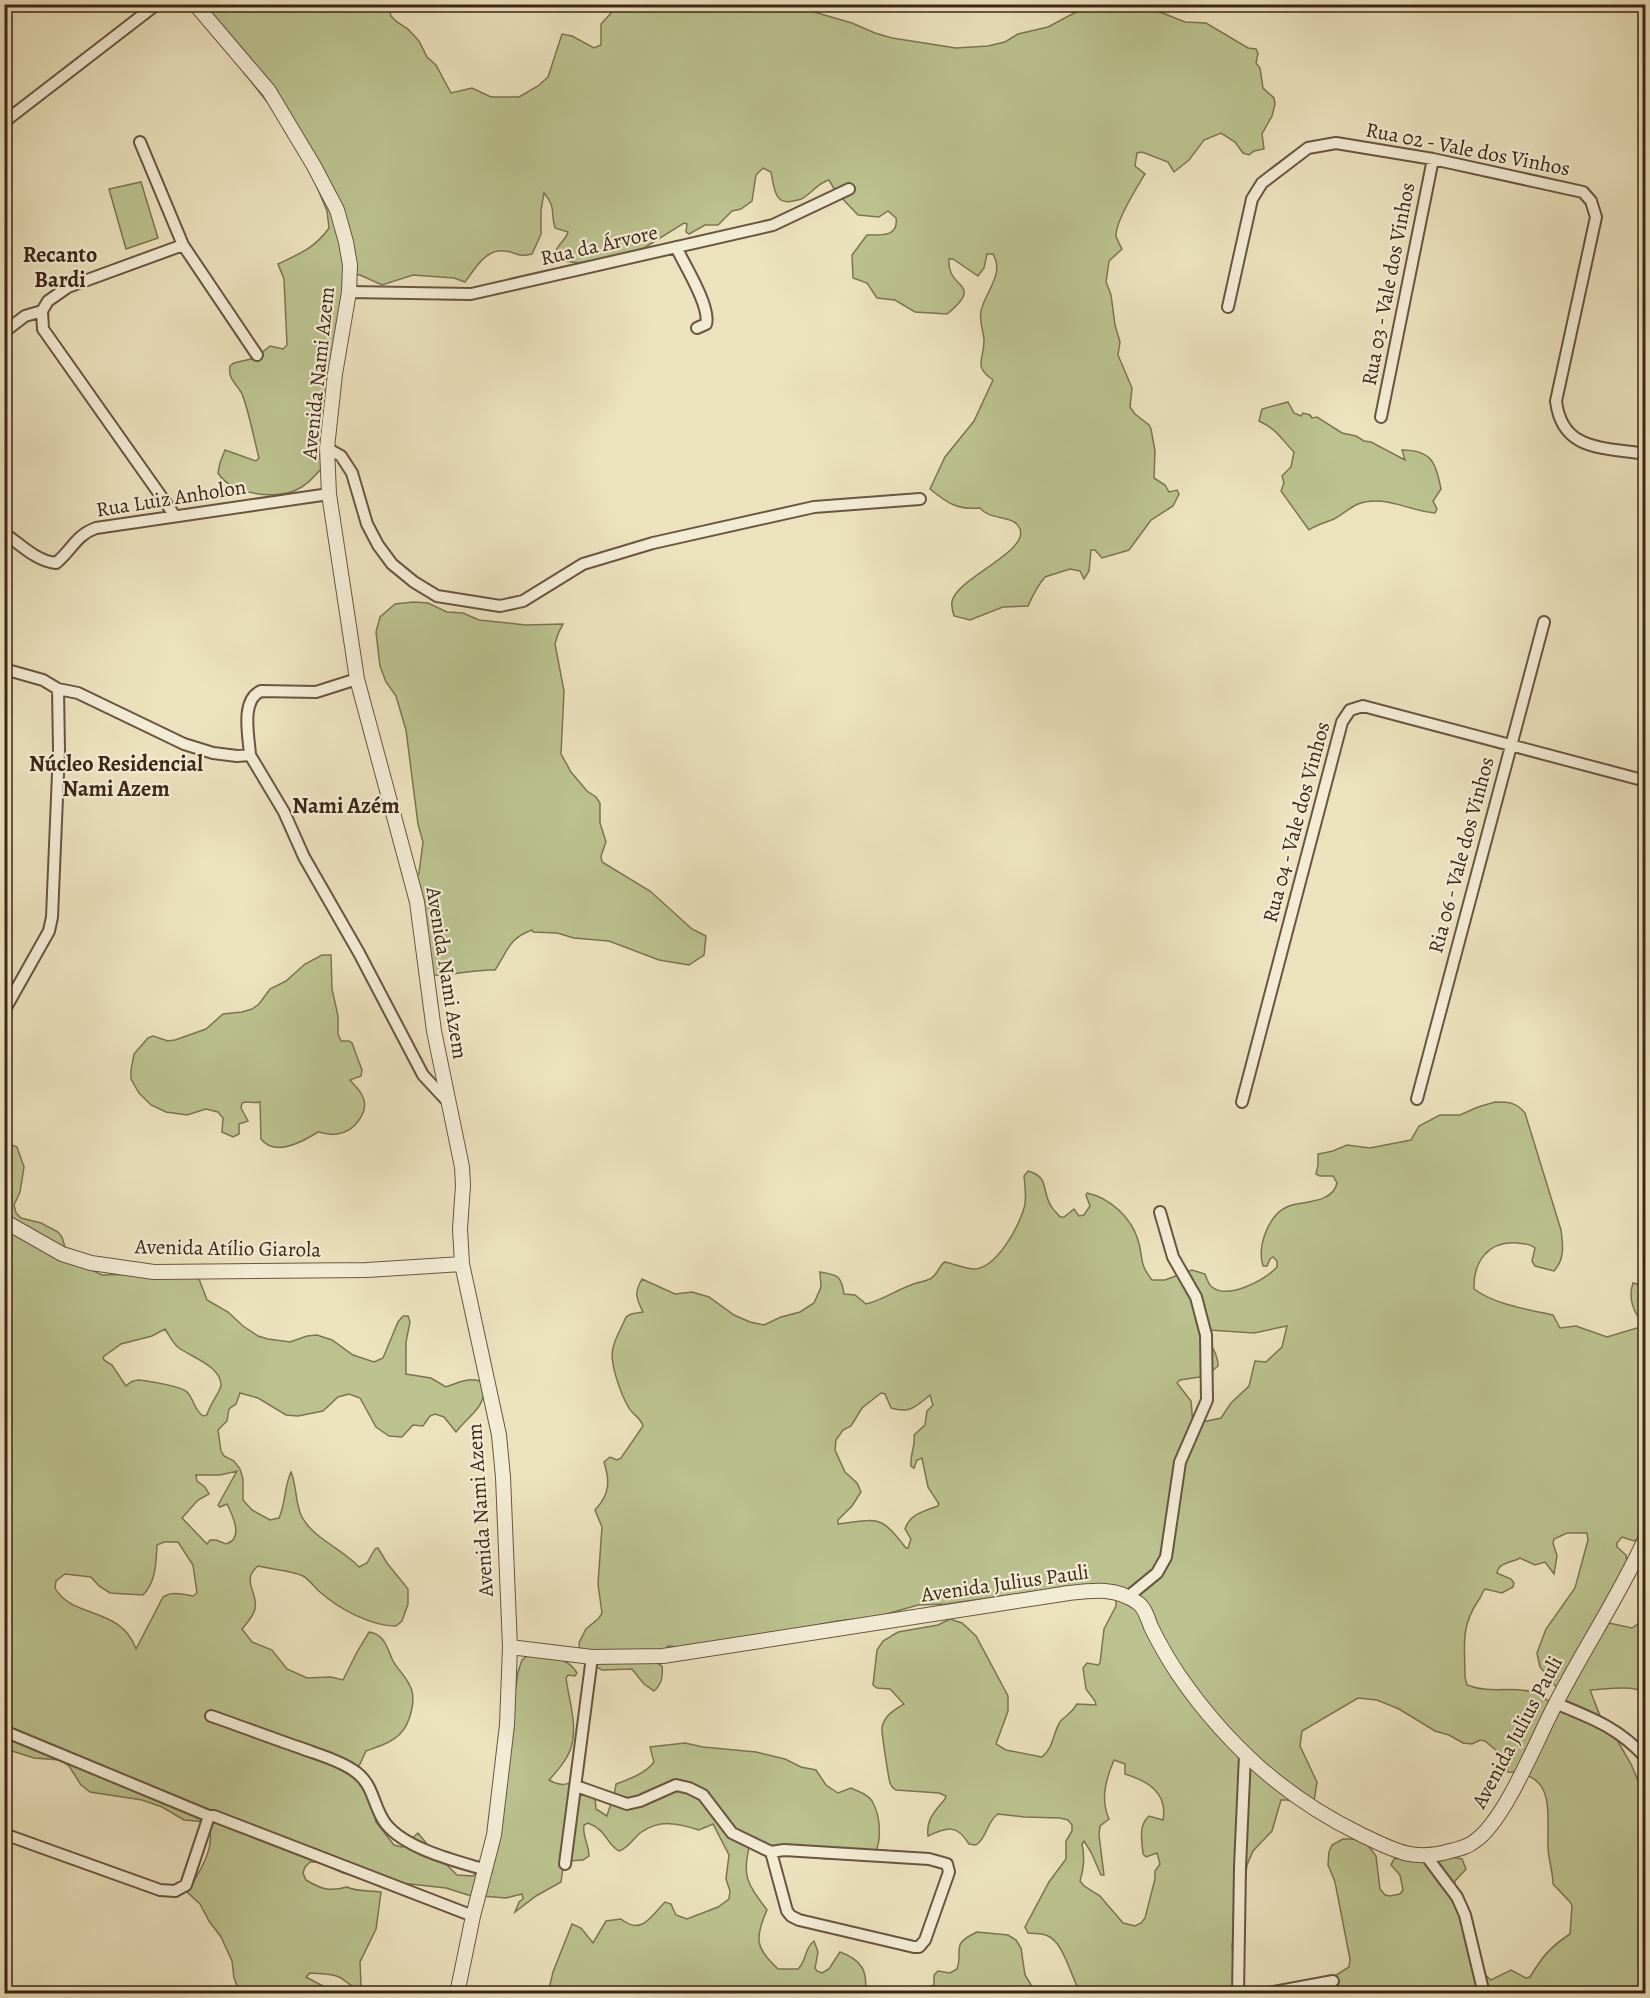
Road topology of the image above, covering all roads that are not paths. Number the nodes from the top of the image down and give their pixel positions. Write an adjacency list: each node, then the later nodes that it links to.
1 (157, 4): 3 (street)
2 (195, 4): 9 (street, Avenida Nami Azem)
3 (4, 122)
4 (140, 142): 7 (street)
5 (1433, 159): 10 (street, Rua 02 - Vale dos Vinhos); 15 (street, Rua 03 - Vale dos Vinhos); 17 (street, Rua 02 - Vale dos Vinhos)
6 (849, 189): 8 (street, Rua da Árvore)
7 (183, 245): 11 (street); 14 (street)
8 (676, 247): 9 (street, Rua da Árvore); 12 (street)
9 (349, 292): 16 (street, Avenida Nami Azem)
10 (1228, 307)
11 (42, 310): 13 (street); 20 (street)
12 (697, 328)
13 (4, 332)
14 (257, 355)
15 (1381, 417)
16 (327, 448): 18 (street, Avenida Nami Azem); 19 (street)
17 (1646, 454)
18 (329, 494): 20 (street, Rua Luiz Anholon); 24 (street, Avenida Nami Azem)
19 (920, 499)
20 (174, 516): 21 (street, Rua Luiz Anholon)
21 (4, 533)
22 (1544, 622): 26 (street, Ria 06 - Vale dos Vinhos)
23 (4, 669): 25 (street)
24 (357, 680): 27 (street); 32 (street, Avenida Nami Azem)
25 (58, 689): 27 (street); 29 (street)
26 (1511, 745): 28 (street, Rua 04 - Vale dos Vinhos); 30 (street, Ria 06 - Vale dos Vinhos); 31 (street, Rua 04 - Vale dos Vinhos)
27 (250, 755): 32 (street)
28 (1646, 781)
29 (4, 1011)
30 (1417, 1099)
31 (1242, 1102)
32 (449, 1103): 35 (street, Avenida Nami Azem)
33 (1160, 1212): 37 (street)
34 (4, 1221): 35 (street, Avenida Atílio Giarola)
35 (462, 1264): 38 (street, Avenida Nami Azem)
36 (1646, 1537): 40 (street, Avenida Julius Pauli)
37 (1129, 1596): 39 (street, Avenida Julius Pauli); 43 (street, Avenida Julius Pauli)
38 (510, 1647): 39 (street, Avenida Julius Pauli); 51 (street, Avenida Nami Azem)
39 (592, 1657): 45 (street)
40 (1555, 1703): 44 (street); 49 (street, Avenida Julius Pauli)
41 (211, 1716): 51 (street)
42 (4, 1731): 46 (street)
43 (1245, 1755): 49 (street, Avenida Julius Pauli); 55 (street)
44 (1646, 1758)
45 (576, 1786): 48 (street); 50 (street)
46 (209, 1816): 47 (street); 52 (street)
47 (4, 1834)
48 (771, 1852): 48 (street)
49 (1427, 1857): 57 (street)
50 (565, 1864)
51 (486, 1870): 52 (street, Avenida Nami Azem)
52 (473, 1916): 54 (street, Avenida Nami Azem)
53 (1333, 1982): 56 (street)
54 (458, 1994)
55 (1238, 1994)
56 (1263, 1994)
57 (1484, 1994)

